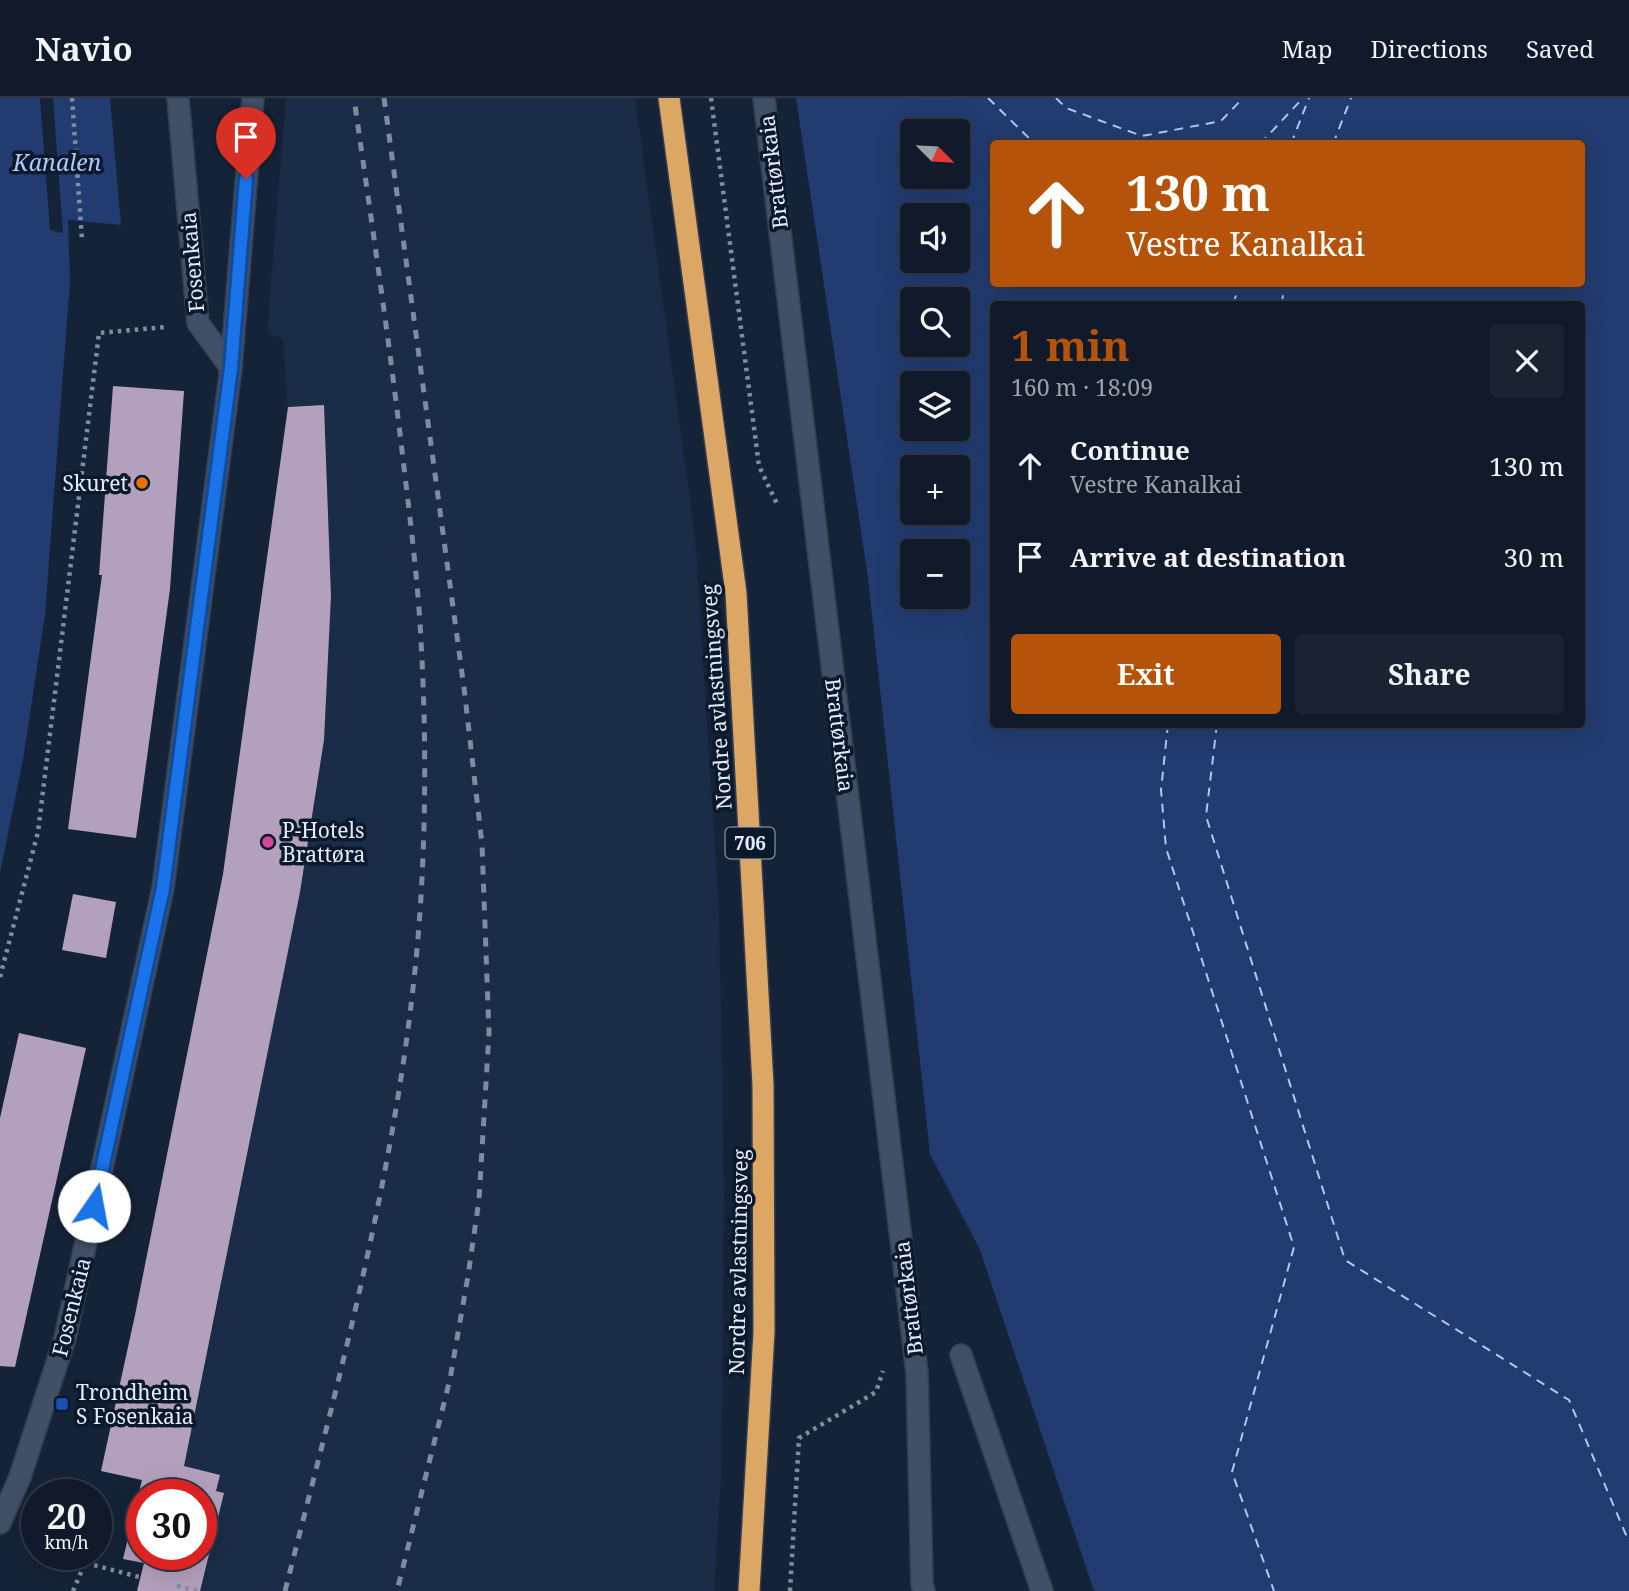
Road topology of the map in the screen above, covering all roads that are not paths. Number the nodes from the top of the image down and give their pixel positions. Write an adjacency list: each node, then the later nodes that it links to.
1 (178, 98): 5 (street, Fosenkaia)
2 (253, 98): 5 (street)
3 (670, 98): 8 (highway, Nordre avlastningsveg / 706)
4 (764, 98): 9 (street, Brattørkaia)
5 (231, 368): 7 (street, Fosenkaia)
6 (961, 1355): 10 (street)
7 (0, 1523)
8 (749, 1591)
9 (924, 1591)
10 (1042, 1591)

